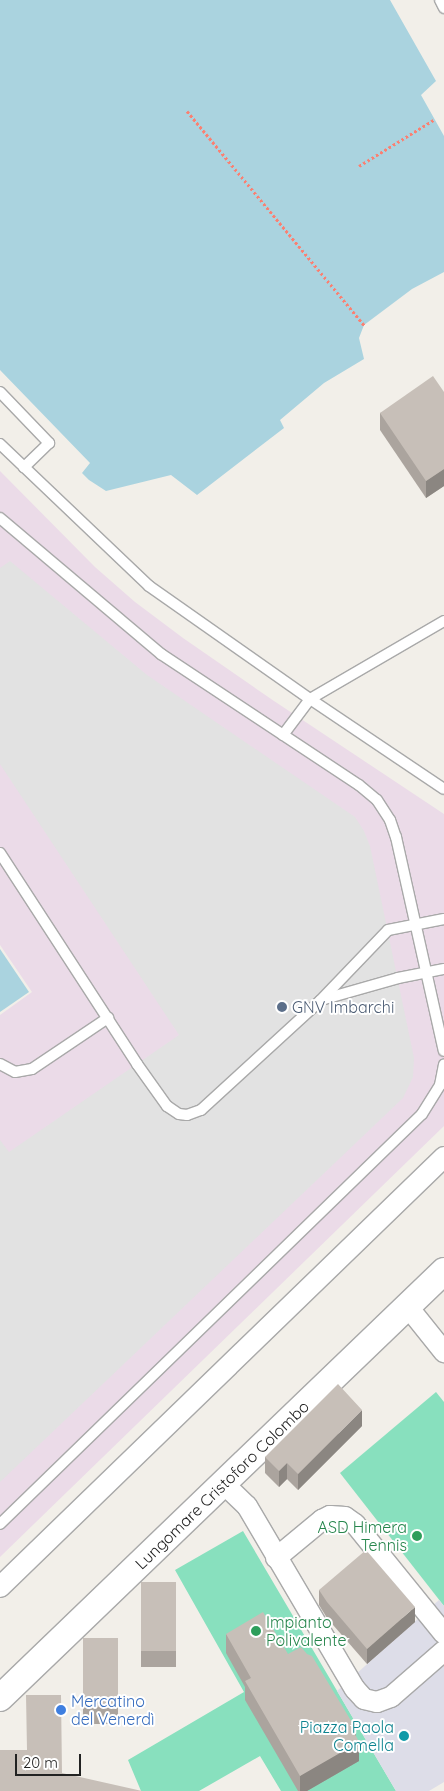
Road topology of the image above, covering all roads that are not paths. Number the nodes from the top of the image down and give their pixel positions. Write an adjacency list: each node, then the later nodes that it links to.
1 (440, 0): 2 (lane)
2 (444, 8)
3 (0, 392): 5 (lane)
4 (0, 444): 5 (lane)
5 (24, 467): 8 (lane)
6 (0, 518): 9 (lane)
7 (444, 621): 8 (lane)
8 (310, 699): 9 (lane); 10 (lane)
9 (282, 735): 13 (lane)
10 (444, 789)
11 (0, 853): 17 (lane)
12 (444, 920): 13 (lane)
13 (416, 925): 15 (lane); 16 (lane)
14 (444, 969): 15 (lane)
15 (427, 972): 16 (lane); 18 (lane)
16 (320, 1001): 17 (lane)
17 (108, 1018): 19 (lane)
18 (444, 1051)
19 (0, 1064)
20 (444, 1064): 26 (lane)
21 (444, 1157): 28 (street)
22 (444, 1271): 23 (street, Lungomare Cristoforo Colombo)
23 (408, 1307): 24 (street); 25 (street, Lungomare Cristoforo Colombo)
24 (444, 1352)
25 (223, 1482): 27 (street); 31 (street, Lungomare Cristoforo Colombo)
26 (0, 1524)
27 (276, 1558): 29 (street); 30 (street)
28 (0, 1587)
29 (444, 1634)
30 (444, 1651)
31 (0, 1698)

